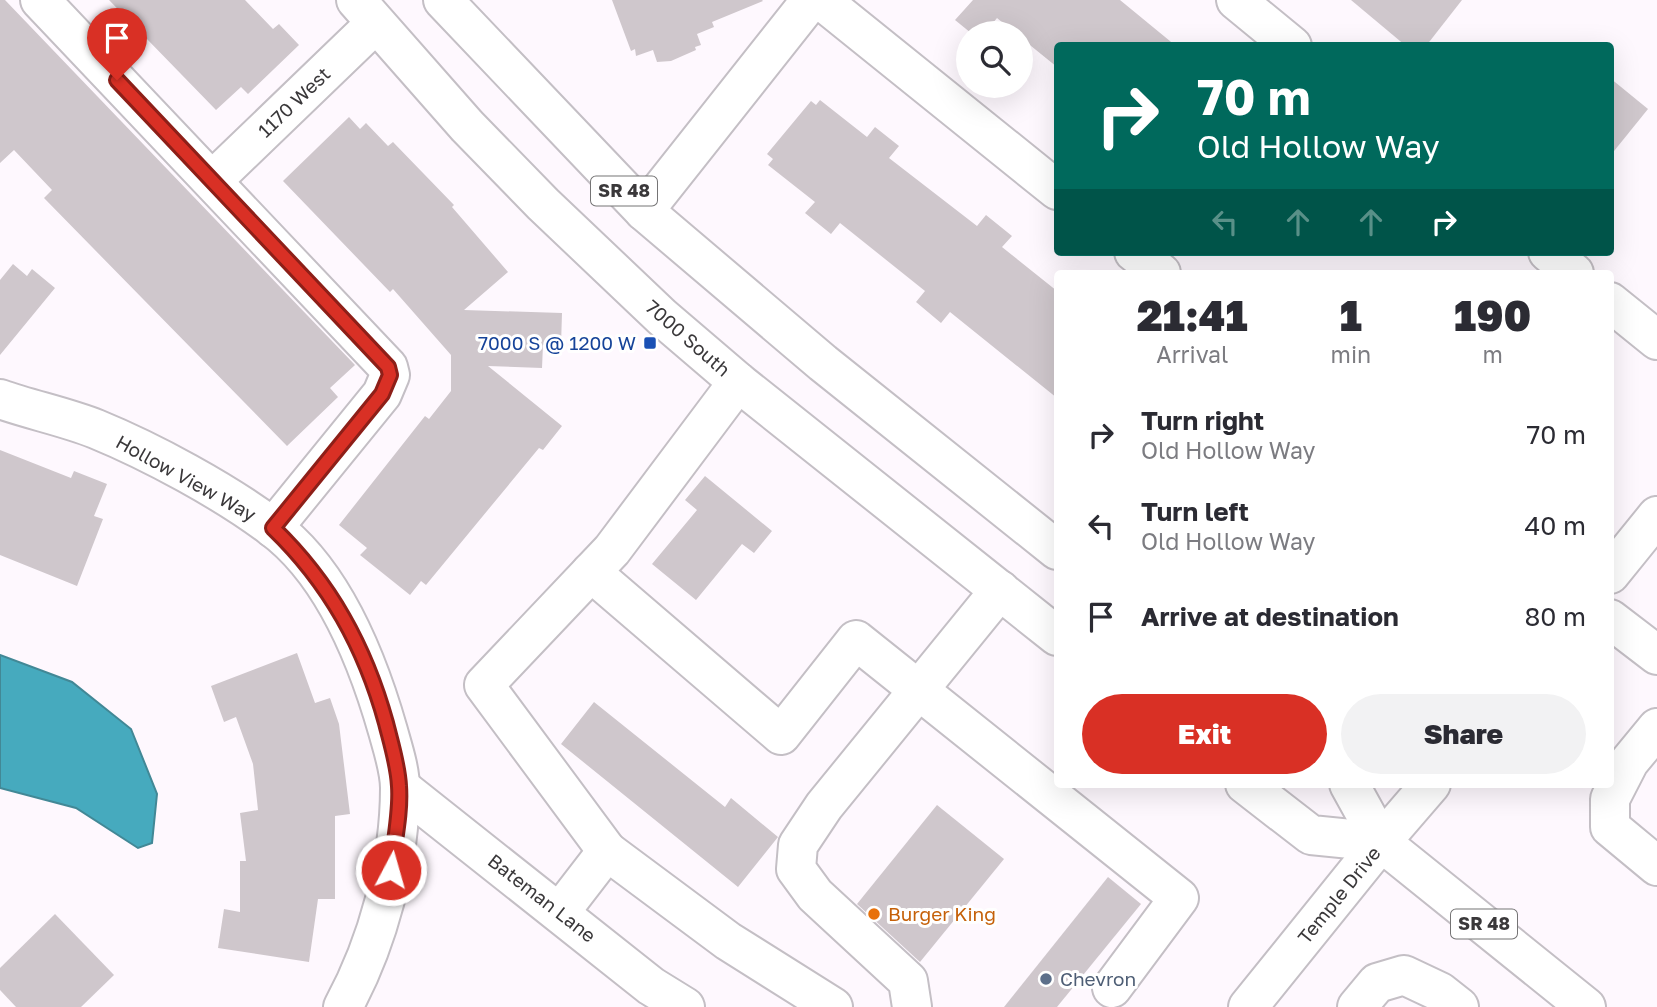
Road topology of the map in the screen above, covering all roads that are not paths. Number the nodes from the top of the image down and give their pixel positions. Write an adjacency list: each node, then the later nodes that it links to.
1 (40, 0): 8 (street)
2 (443, 0): 10 (street, SR 48)
3 (811, 0): 10 (street)
4 (821, 0): 9 (street)
5 (1236, 0): 7 (street)
6 (365, 12): 8 (street, 1170 West); 17 (street, 7000 South)
7 (1287, 42)
8 (213, 180): 20 (street)
9 (1054, 188)
10 (644, 211): 21 (street, SR 48)
11 (1139, 256): 13 (street)
12 (1553, 256): 14 (street)
13 (1156, 270)
14 (1570, 270)
15 (1614, 305): 16 (street)
16 (1657, 340)
17 (738, 382): 23 (street); 24 (street, 7000 South)
18 (0, 399): 20 (street, Hollow View Way)
19 (1657, 516): 22 (street)
20 (273, 528): 30 (street, Hollow View Way)
21 (1054, 548)
22 (1614, 569)
23 (591, 572): 28 (street); 35 (street)
24 (1000, 590): 26 (street, 7000 South); 28 (street)
25 (1614, 622): 27 (street)
26 (1054, 634)
27 (1657, 655)
28 (919, 691): 38 (street); 42 (street)
29 (1657, 729): 36 (street)
30 (400, 787): 37 (street, Bateman Lane); 39 (street, Hollow View Way)
31 (1249, 788): 34 (street)
32 (1351, 788): 34 (street, SR 48)
33 (1428, 788): 34 (street, Temple Drive)
34 (1381, 842): 43 (street, Temple Drive); 46 (street, SR 48)
35 (607, 851): 37 (street); 41 (street)
36 (1657, 866)
37 (560, 912): 40 (street, Bateman Lane)
38 (1115, 1001)
39 (343, 1007)
40 (685, 1007)
41 (833, 1007)
42 (912, 1007)
43 (1248, 1007)
44 (1357, 1007): 45 (street)
45 (1459, 1007)
46 (1586, 1007)

